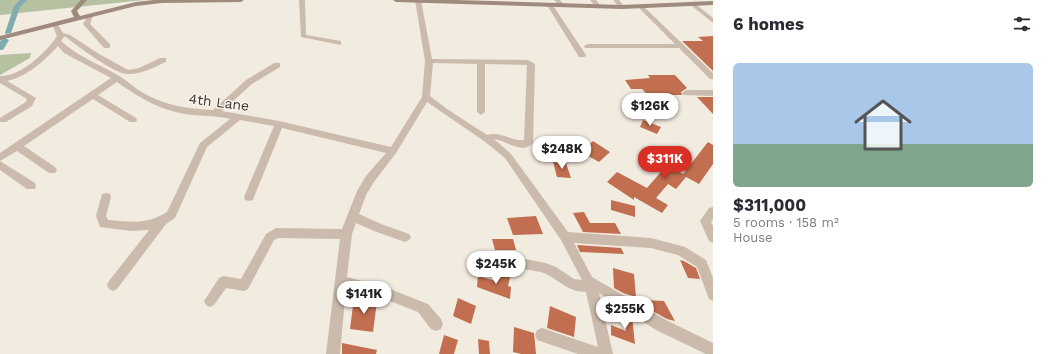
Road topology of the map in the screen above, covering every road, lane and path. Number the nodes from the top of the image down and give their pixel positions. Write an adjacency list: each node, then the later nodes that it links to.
1 (84, 0): 21 (main road)
2 (241, 0): 20 (main road)
3 (302, 0): 26 (street)
4 (396, 0): 5 (main road)
5 (418, 0): 10 (main road); 32 (street)
6 (557, 0): 16 (street)
7 (593, 0): 17 (street)
8 (616, 0): 18 (street)
9 (670, 0): 14 (street)
10 (448, 1): 11 (main road)
11 (472, 2): 13 (main road)
12 (713, 3): 15 (main road)
13 (550, 5): 16 (main road); 30 (street)
14 (675, 5): 15 (main road); 19 (main road)
15 (694, 5): 22 (street)
16 (562, 6): 17 (main road)
17 (598, 6): 18 (main road)
18 (622, 7): 19 (main road)
19 (641, 7): 29 (street)
20 (90, 16): 21 (main road); 27 (street)
21 (78, 18): 23 (main road)
22 (713, 21)
23 (55, 24): 24 (main road); 25 (street)
24 (0, 38)
25 (59, 38): 31 (street); 36 (street, 4th Lane); 37 (street)
26 (338, 43)
27 (107, 46)
28 (588, 46): 29 (street)
29 (681, 46): 35 (street)
30 (582, 55)
31 (163, 60)
32 (429, 60): 33 (street); 41 (street)
33 (481, 62): 42 (street); 48 (street)
34 (277, 65): 43 (street)
35 (713, 77)
36 (117, 78): 40 (street); 43 (street, 4th Lane)
37 (0, 79): 45 (street)
38 (686, 93): 39 (street)
39 (713, 93)
40 (93, 95): 46 (street); 49 (street)
41 (426, 98): 48 (street); 50 (street)
42 (481, 112)
43 (215, 113): 44 (street, 4th Lane)
44 (239, 116): 47 (street, 4th Lane); 59 (street)
45 (3, 120)
46 (133, 120)
47 (279, 124): 50 (street, 4th Lane); 55 (street)
48 (487, 139): 62 (street)
49 (18, 146): 51 (street); 53 (street)
50 (393, 151): 58 (street)
51 (0, 158)
52 (0, 165): 54 (street)
53 (52, 170)
54 (31, 186)
55 (249, 196)
56 (106, 197): 59 (street)
57 (713, 211): 63 (street)
58 (352, 216): 60 (street); 61 (street)
59 (160, 223): 66 (street)
60 (346, 234): 65 (street); 69 (street)
61 (405, 237)
62 (565, 237): 67 (street); 68 (street)
63 (713, 238)
64 (525, 264): 67 (street)
65 (341, 281): 70 (street); 73 (street)
66 (114, 284)
67 (590, 284): 72 (street); 75 (street)
68 (713, 295)
69 (210, 301)
70 (436, 324)
71 (542, 335): 74 (street)
72 (713, 350)
73 (333, 354)
74 (598, 354)
75 (606, 354)

